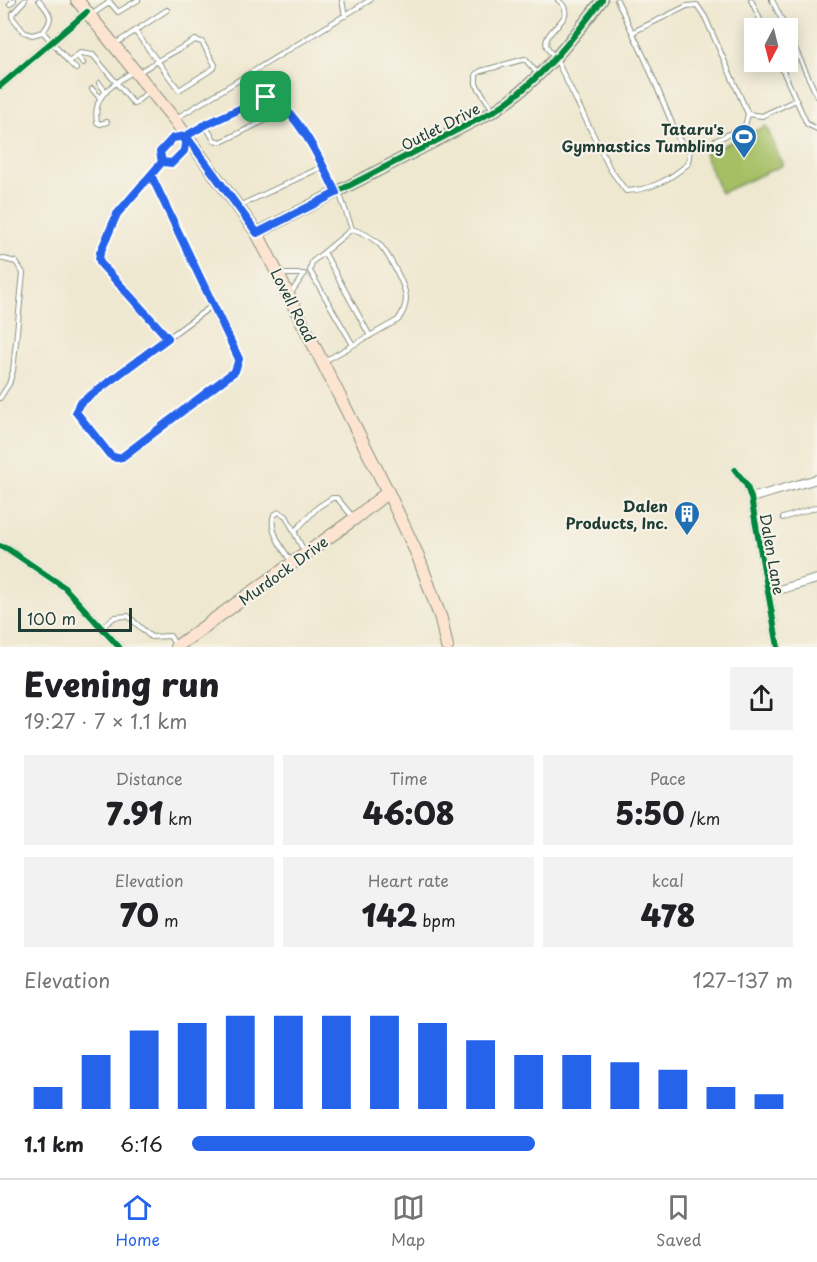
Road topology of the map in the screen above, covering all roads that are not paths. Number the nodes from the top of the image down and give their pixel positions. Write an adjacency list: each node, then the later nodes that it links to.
1 (25, 0): 19 (lane)
2 (39, 0): 19 (lane)
3 (77, 0): 14 (main road, Lovell Road)
4 (138, 0): 12 (lane)
5 (342, 0): 15 (lane)
6 (370, 0): 15 (lane)
7 (558, 0): 25 (lane)
8 (602, 0): 25 (street, Outlet Drive)
9 (617, 0): 20 (lane)
10 (751, 0): 16 (lane)
11 (772, 0): 17 (lane)
12 (109, 1): 14 (lane)
13 (167, 10): 18 (lane)
14 (89, 14): 21 (street); 22 (main road, Lovell Road)
15 (345, 16): 45 (lane)
16 (759, 18)
17 (781, 18)
18 (135, 31): 22 (lane); 26 (lane)
19 (43, 32): 21 (lane)
20 (633, 32): 44 (lane); 50 (lane)
21 (52, 42): 27 (lane); 35 (street)
22 (114, 45): 30 (main road, Lovell Road)
23 (77, 55): 27 (lane); 28 (lane); 34 (lane)
24 (798, 55): 39 (lane)
25 (556, 58): 32 (street, Outlet Drive); 50 (lane)
26 (159, 61): 26 (lane); 30 (lane)
27 (69, 62): 29 (lane)
28 (83, 63)
29 (76, 69)
30 (136, 72): 34 (lane); 37 (main road, Lovell Road)
31 (783, 72): 41 (lane)
32 (539, 76): 43 (street, Outlet Drive); 43 (lane)
33 (99, 83): 38 (lane)
34 (116, 84): 37 (lane); 38 (lane)
35 (0, 86)
36 (92, 88): 40 (lane)
37 (151, 90): 45 (main road, Lovell Road)
38 (106, 92): 40 (lane)
39 (817, 96)
40 (99, 97): 46 (lane)
41 (796, 100): 44 (lane); 48 (lane)
42 (284, 108): 47 (lane); 47 (lane); 52 (lane)
43 (494, 111): 54 (street, Outlet Drive)
44 (748, 114): 50 (lane)
45 (174, 119): 49 (main road, Lovell Road)
46 (107, 122)
47 (205, 125): 49 (lane)
48 (817, 129)
49 (186, 136): 51 (lane); 51 (lane); 55 (main road, Lovell Road)
50 (690, 148)
51 (162, 162): 53 (lane)
52 (324, 168): 54 (lane); 55 (lane)
53 (151, 175): 64 (lane); 66 (lane)
54 (337, 192): 56 (lane); 57 (street, Outlet Drive)
55 (238, 207): 57 (main road, Lovell Road)
56 (352, 229): 58 (lane); 65 (lane)
57 (257, 233): 61 (main road, Lovell Road)
58 (324, 252): 60 (lane); 65 (lane)
59 (0, 258): 69 (lane)
60 (310, 271): 62 (lane); 67 (lane)
61 (278, 274): 62 (lane); 63 (main road, Lovell Road)
62 (304, 274): 63 (lane)
63 (289, 296): 68 (main road, Lovell Road)
64 (213, 305): 66 (lane); 66 (lane)
65 (370, 336): 67 (lane)
66 (168, 338)
67 (353, 345): 68 (lane)
68 (323, 362): 72 (main road, Lovell Road)
69 (0, 398)
70 (735, 470): 73 (street, Dalen Lane)
71 (817, 479): 73 (street)
72 (388, 492): 76 (main road, Murdock Drive); 86 (main road, Lovell Road)
73 (751, 498): 82 (street, Dalen Lane)
74 (817, 507): 75 (lane)
75 (783, 518)
76 (354, 519): 77 (lane); 79 (main road, Murdock Drive)
77 (296, 534): 79 (lane); 80 (lane)
78 (0, 546): 83 (street)
79 (306, 554): 80 (main road, Murdock Drive)
80 (292, 563): 85 (main road, Murdock Drive)
81 (817, 579): 82 (street)
82 (768, 593): 87 (street, Dalen Lane)
83 (101, 628): 84 (street); 85 (lane)
84 (119, 647)
85 (176, 647)
86 (447, 647)
87 (778, 647)

